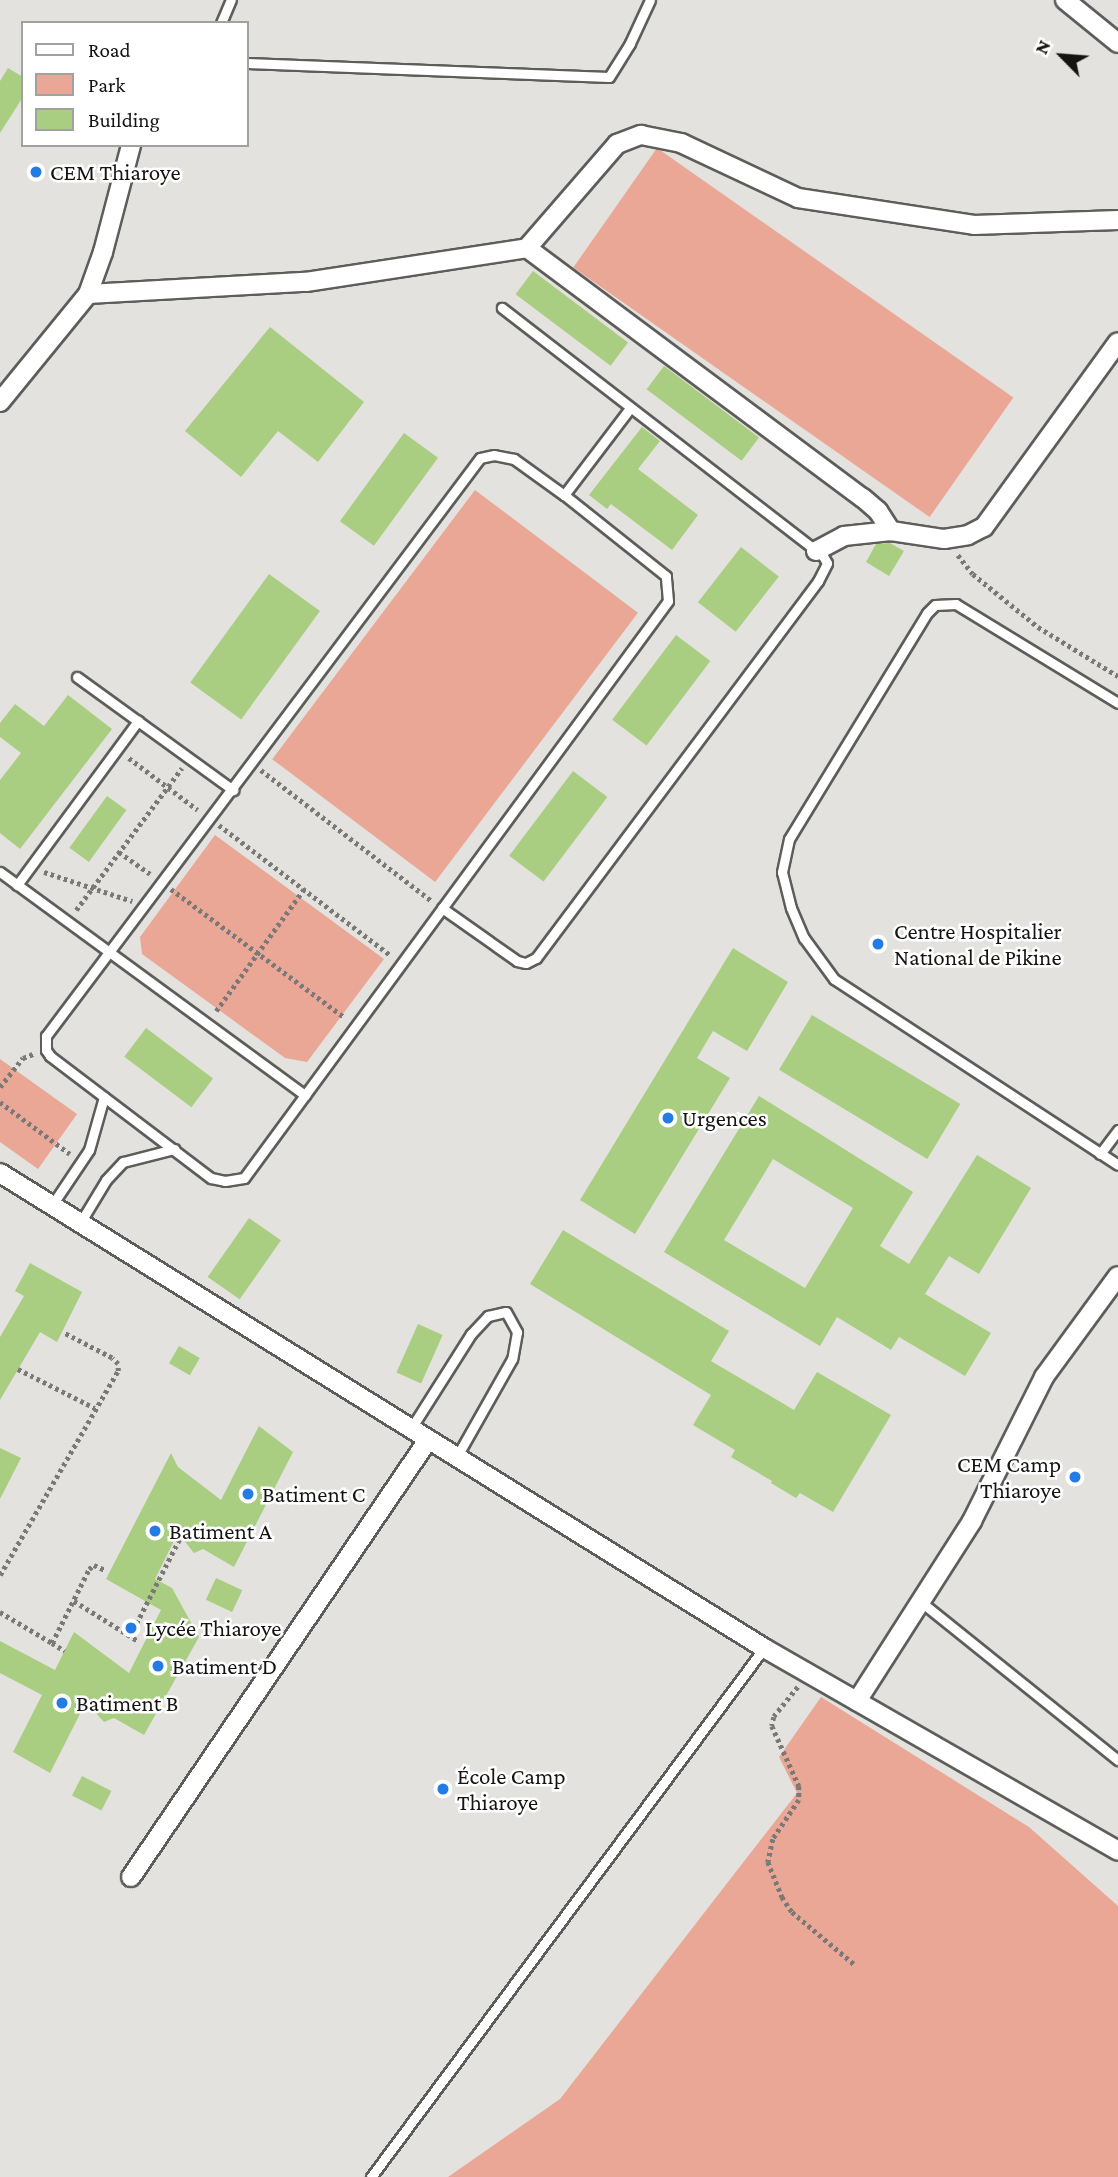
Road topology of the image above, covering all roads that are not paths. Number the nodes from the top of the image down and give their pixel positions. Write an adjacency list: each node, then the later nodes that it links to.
1 (231, 0): 4 (lane)
2 (650, 0): 6 (lane)
3 (1065, 0): 5 (street)
4 (222, 21)
5 (1118, 43)
6 (248, 63)
7 (130, 147): 10 (street)
8 (1118, 220): 9 (street)
9 (527, 248): 10 (street); 16 (street)
10 (88, 294): 13 (street)
11 (502, 308): 14 (lane)
12 (1118, 342): 16 (street)
13 (1, 399)
14 (630, 408): 15 (lane); 17 (lane)
15 (564, 495): 21 (lane); 24 (lane)
16 (891, 531): 17 (street)
17 (816, 551): 24 (lane)
18 (78, 677): 20 (lane)
19 (1118, 703): 30 (lane)
20 (138, 721): 21 (lane); 23 (lane)
21 (233, 790): 25 (lane)
22 (0, 872): 23 (lane)
23 (17, 885): 25 (lane)
24 (442, 908): 26 (lane)
25 (110, 953): 26 (lane); 27 (lane)
26 (305, 1095): 29 (lane)
27 (104, 1097): 29 (lane); 33 (lane)
28 (1118, 1130): 30 (lane)
29 (174, 1149): 34 (lane)
30 (1100, 1154): 31 (lane)
31 (1118, 1165)
32 (0, 1173): 33 (street)
33 (52, 1205): 34 (street)
34 (80, 1223): 36 (street)
35 (1118, 1276): 39 (street)
36 (410, 1430): 37 (street); 38 (lane)
37 (428, 1440): 38 (street); 44 (street)
38 (456, 1458): 40 (street)
39 (919, 1600): 41 (street); 42 (lane)
40 (764, 1648): 41 (street); 45 (lane)
41 (857, 1701): 43 (street)
42 (1118, 1760)
43 (1118, 1851)
44 (131, 1877)
45 (371, 2177)

